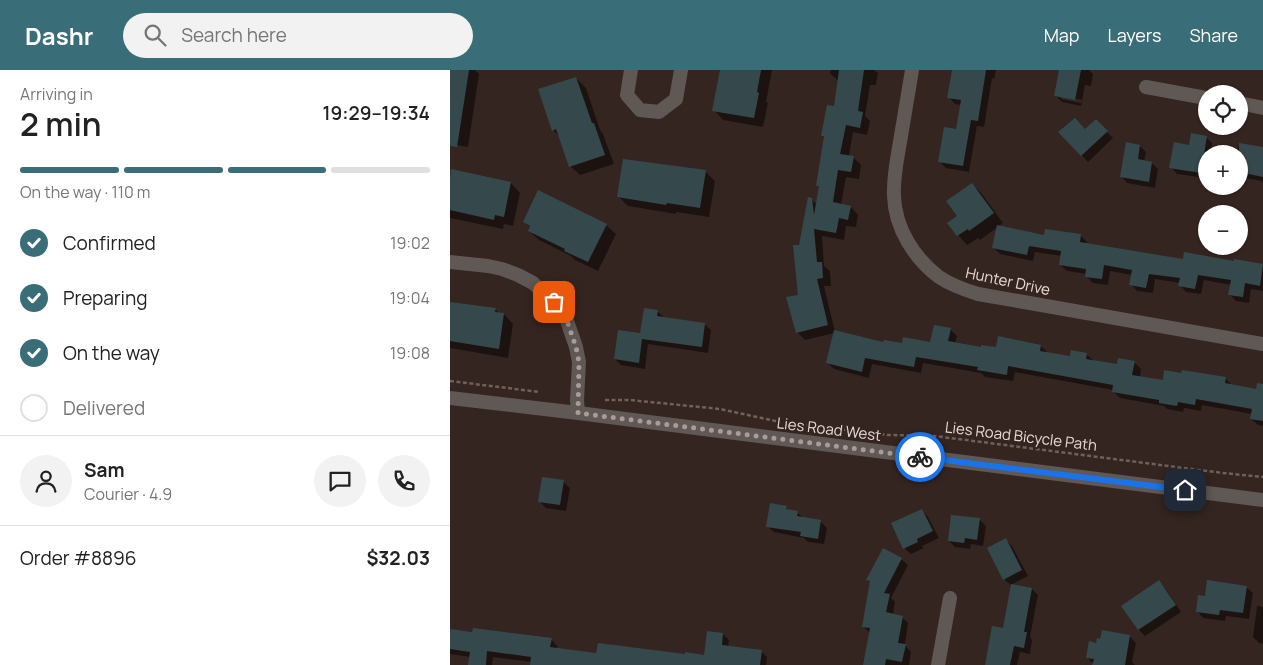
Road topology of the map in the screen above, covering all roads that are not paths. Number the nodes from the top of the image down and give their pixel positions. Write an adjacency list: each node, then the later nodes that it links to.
1 (631, 70): 2 (street)
2 (681, 70)
3 (912, 70): 9 (street, Hunter Drive)
4 (1146, 87): 5 (street)
5 (1198, 97)
6 (1248, 105): 7 (street)
7 (1263, 108)
8 (450, 262): 11 (street)
9 (1263, 344)
10 (450, 398): 11 (street, Lies Road West)
11 (577, 407): 12 (street, Lies Road West)
12 (1263, 500)
13 (950, 598): 14 (street)
14 (938, 665)

